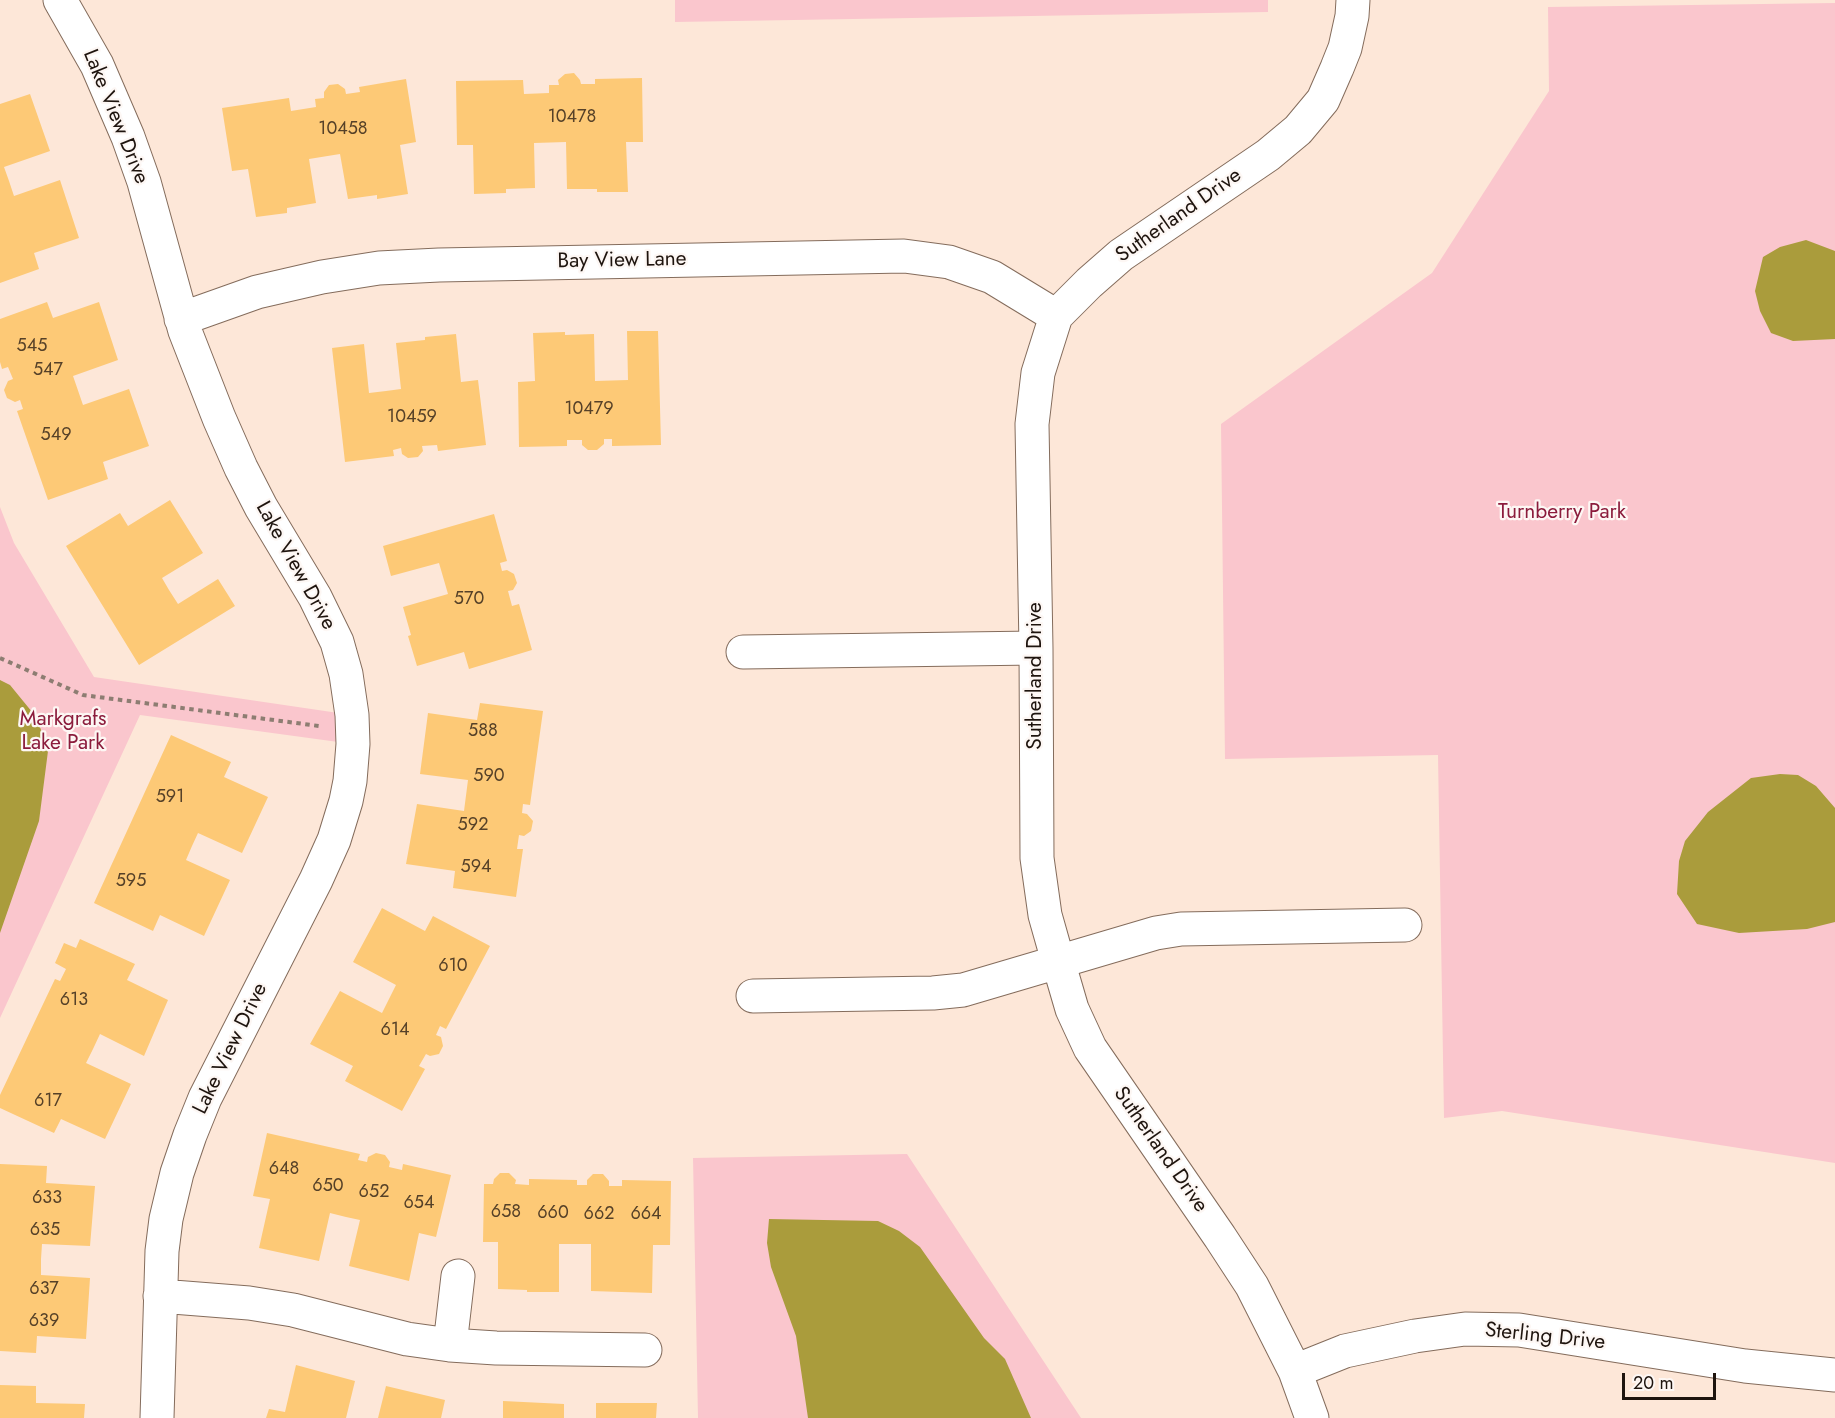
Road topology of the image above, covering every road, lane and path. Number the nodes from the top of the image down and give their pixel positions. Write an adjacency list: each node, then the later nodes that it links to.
1 (60, 0): 4 (street, Lake View Drive)
2 (1353, 0): 3 (street, Sutherland Drive)
3 (1056, 316): 4 (street, Bay View Lane); 5 (street, Sutherland Drive)
4 (181, 319): 8 (street, Lake View Drive)
5 (1036, 648): 6 (street); 10 (street, Sutherland Drive)
6 (743, 652)
7 (0, 658): 8 (path)
8 (353, 730): 13 (street, Lake View Drive)
9 (1405, 925): 10 (street)
10 (1058, 961): 11 (street); 16 (street, Sutherland Drive)
11 (753, 996)
12 (458, 1276): 14 (street)
13 (160, 1296): 14 (street); 18 (street, Lake View Drive)
14 (450, 1345): 15 (street)
15 (645, 1350)
16 (1294, 1371): 17 (street, Sterling Drive); 19 (street, Sutherland Drive)
17 (1835, 1375)
18 (157, 1418)
19 (1312, 1418)

